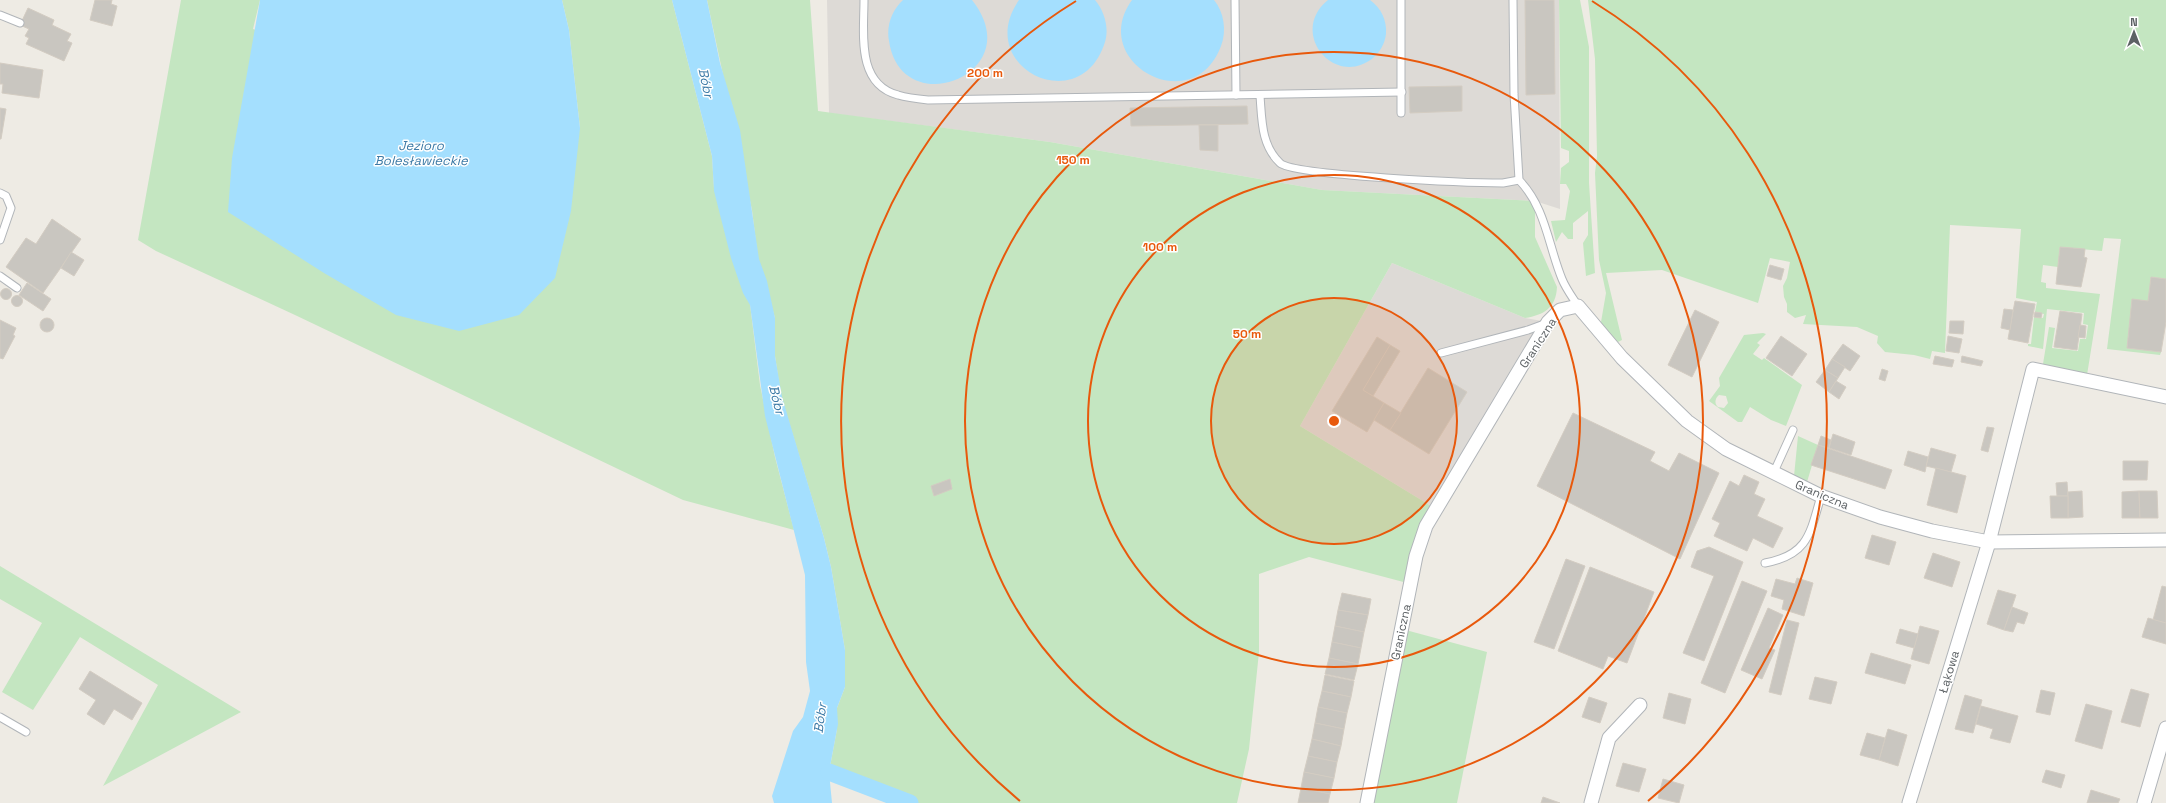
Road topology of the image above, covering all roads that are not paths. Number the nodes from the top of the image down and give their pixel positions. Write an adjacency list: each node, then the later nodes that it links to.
1 (864, 0): 8 (lane)
2 (1235, 0): 8 (lane)
3 (1401, 0): 7 (lane)
4 (1513, 0): 11 (lane)
5 (0, 16): 6 (lane)
6 (20, 23)
7 (1402, 92): 9 (lane); 10 (lane)
8 (1236, 95): 9 (lane)
9 (1260, 96): 11 (lane)
10 (1401, 113)
11 (1520, 180): 16 (lane)
12 (0, 193): 13 (lane)
13 (0, 240)
14 (0, 276): 15 (lane)
15 (17, 288)
16 (1578, 306): 17 (street, Graniczna); 21 (street, Graniczna)
17 (1548, 322): 18 (lane); 31 (street, Graniczna)
18 (1441, 353)
19 (2166, 397): 24 (street)
20 (1793, 430): 21 (lane)
21 (1773, 474): 22 (street, Graniczna)
22 (1821, 496): 24 (street, Graniczna); 25 (lane)
23 (2166, 540): 24 (street, Graniczna)
24 (1989, 542): 33 (street, Łąkowa)
25 (1765, 563)
26 (1640, 705): 32 (street)
27 (0, 717): 29 (lane)
28 (2166, 728): 30 (street)
29 (26, 732)
30 (2162, 757): 34 (street)
31 (1367, 803)
32 (1591, 803)
33 (1909, 803)
34 (2144, 803)

